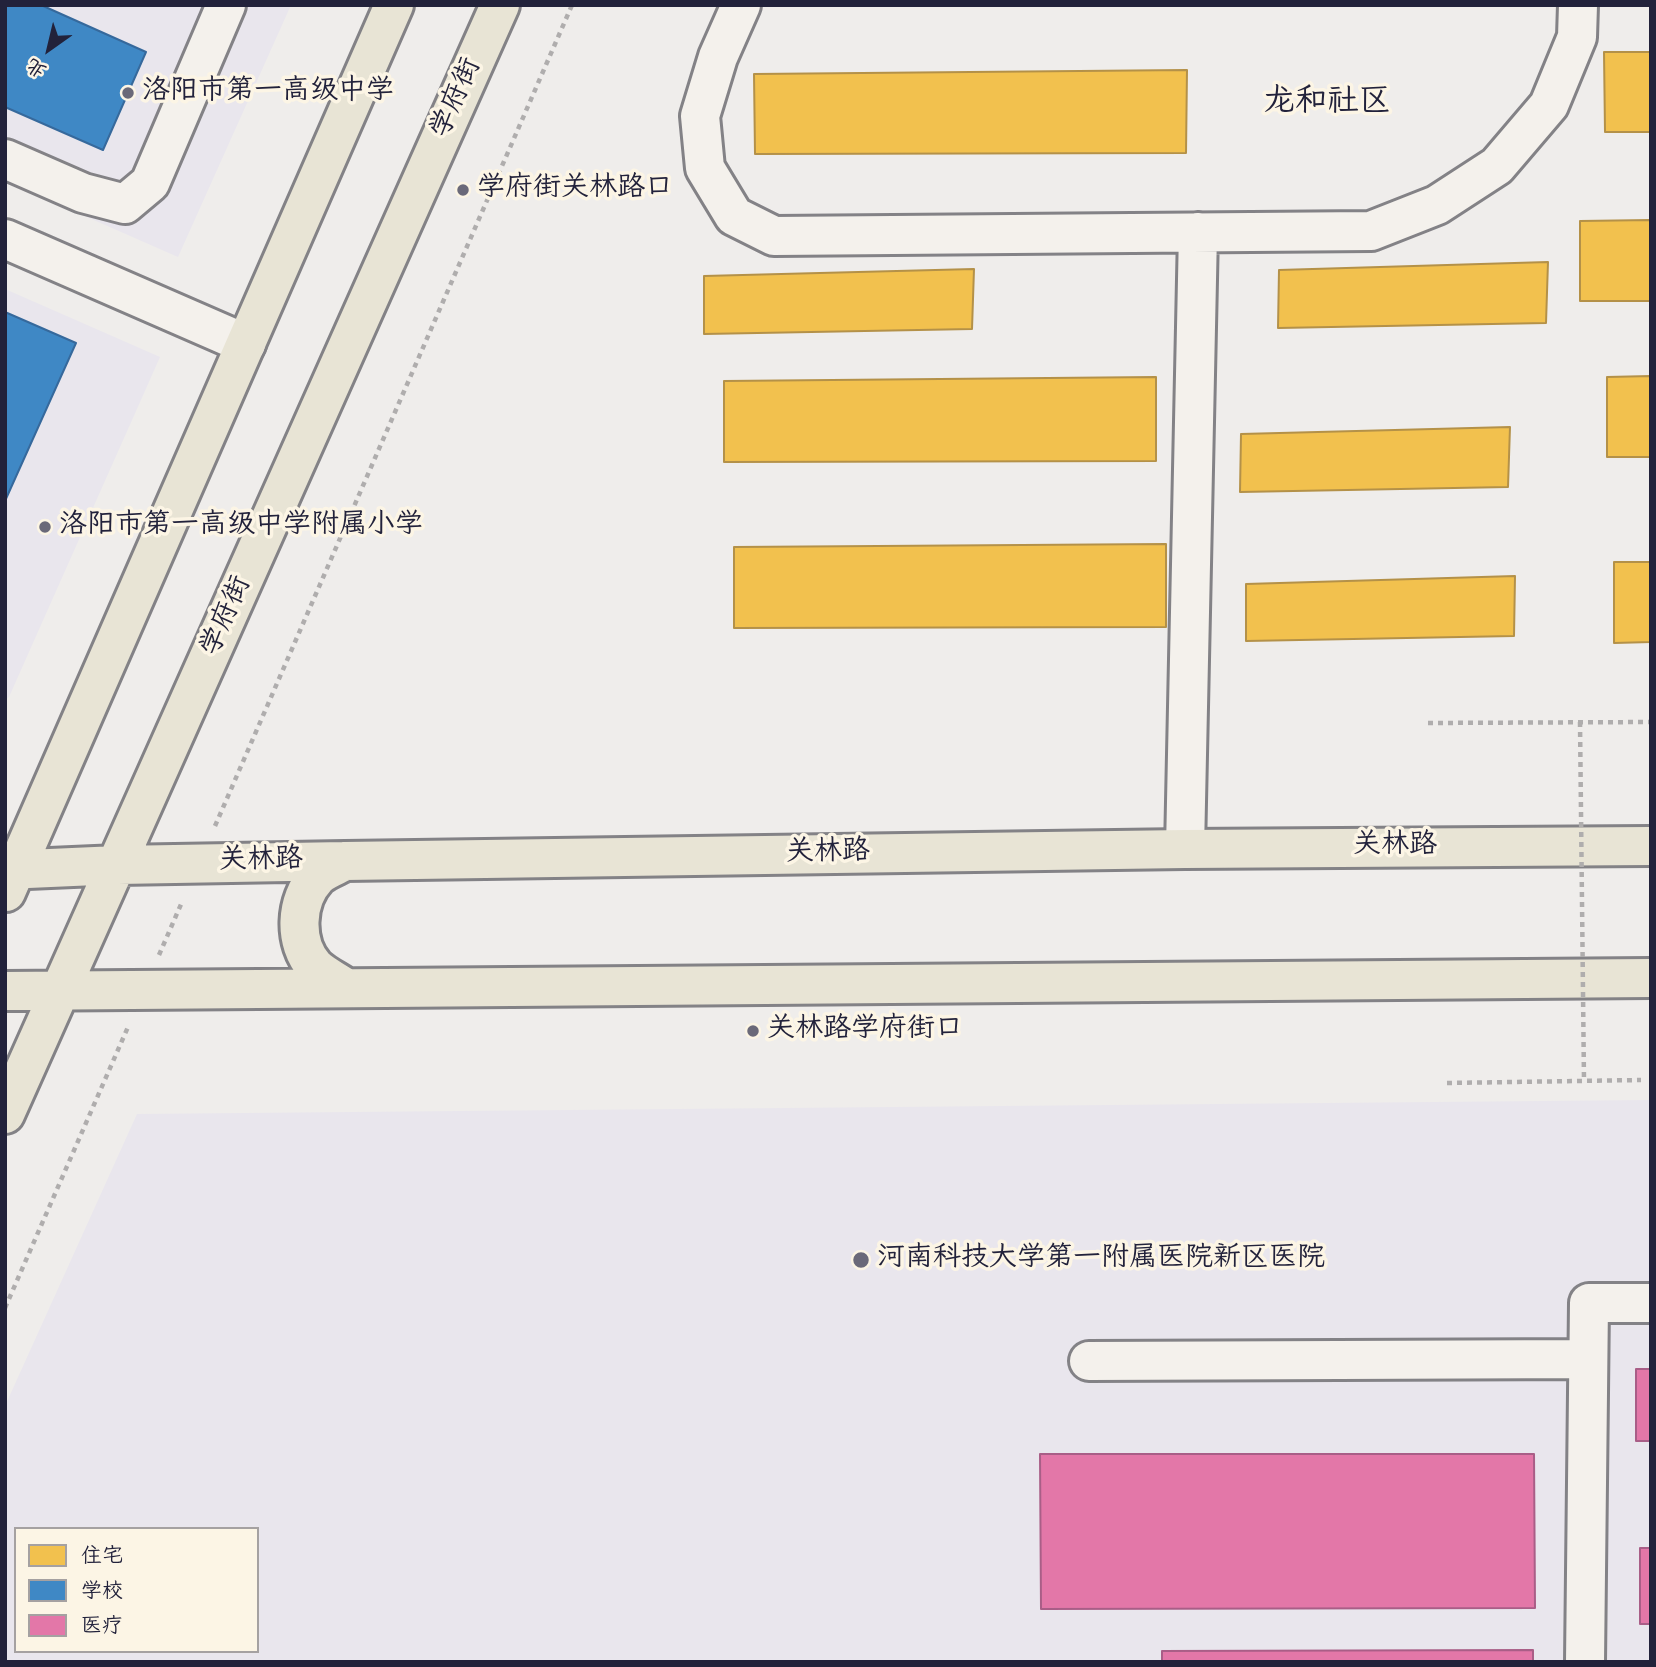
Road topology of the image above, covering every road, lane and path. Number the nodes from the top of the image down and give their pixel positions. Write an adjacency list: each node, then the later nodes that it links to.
1 (226, 5): 7 (lane)
2 (394, 5): 10 (main road)
3 (500, 5): 18 (main road, 学府街)
4 (572, 5): 17 (path)
5 (741, 5): 8 (lane)
6 (1578, 5): 8 (lane)
7 (5, 159)
8 (1198, 232): 15 (lane)
9 (5, 239): 10 (lane)
10 (246, 344): 19 (main road)
11 (1580, 722): 12 (path); 13 (path); 26 (path, bridge)
12 (1651, 722)
13 (1428, 723)
14 (1651, 846): 15 (main road, 关林路)
15 (1185, 849): 16 (main road, 关林路)
16 (345, 861): 17 (main road, 关林路); 21 (main road)
17 (199, 863): 18 (main road, 关林路); 22 (path)
18 (118, 864): 19 (main road, 关林路); 23 (main road, 学府街)
19 (9, 878)
20 (1651, 978): 21 (main road)
21 (346, 988): 22 (main road)
22 (144, 989): 23 (main road); 30 (path)
23 (58, 990): 24 (main road); 28 (main road, 学府街)
24 (5, 991)
25 (1641, 1080): 26 (path)
26 (1584, 1081): 27 (path)
27 (1447, 1083)
28 (5, 1114)
29 (1651, 1303): 31 (lane)
30 (5, 1308)
31 (1588, 1359): 32 (lane); 33 (lane)
32 (1089, 1361)
33 (1585, 1662)

